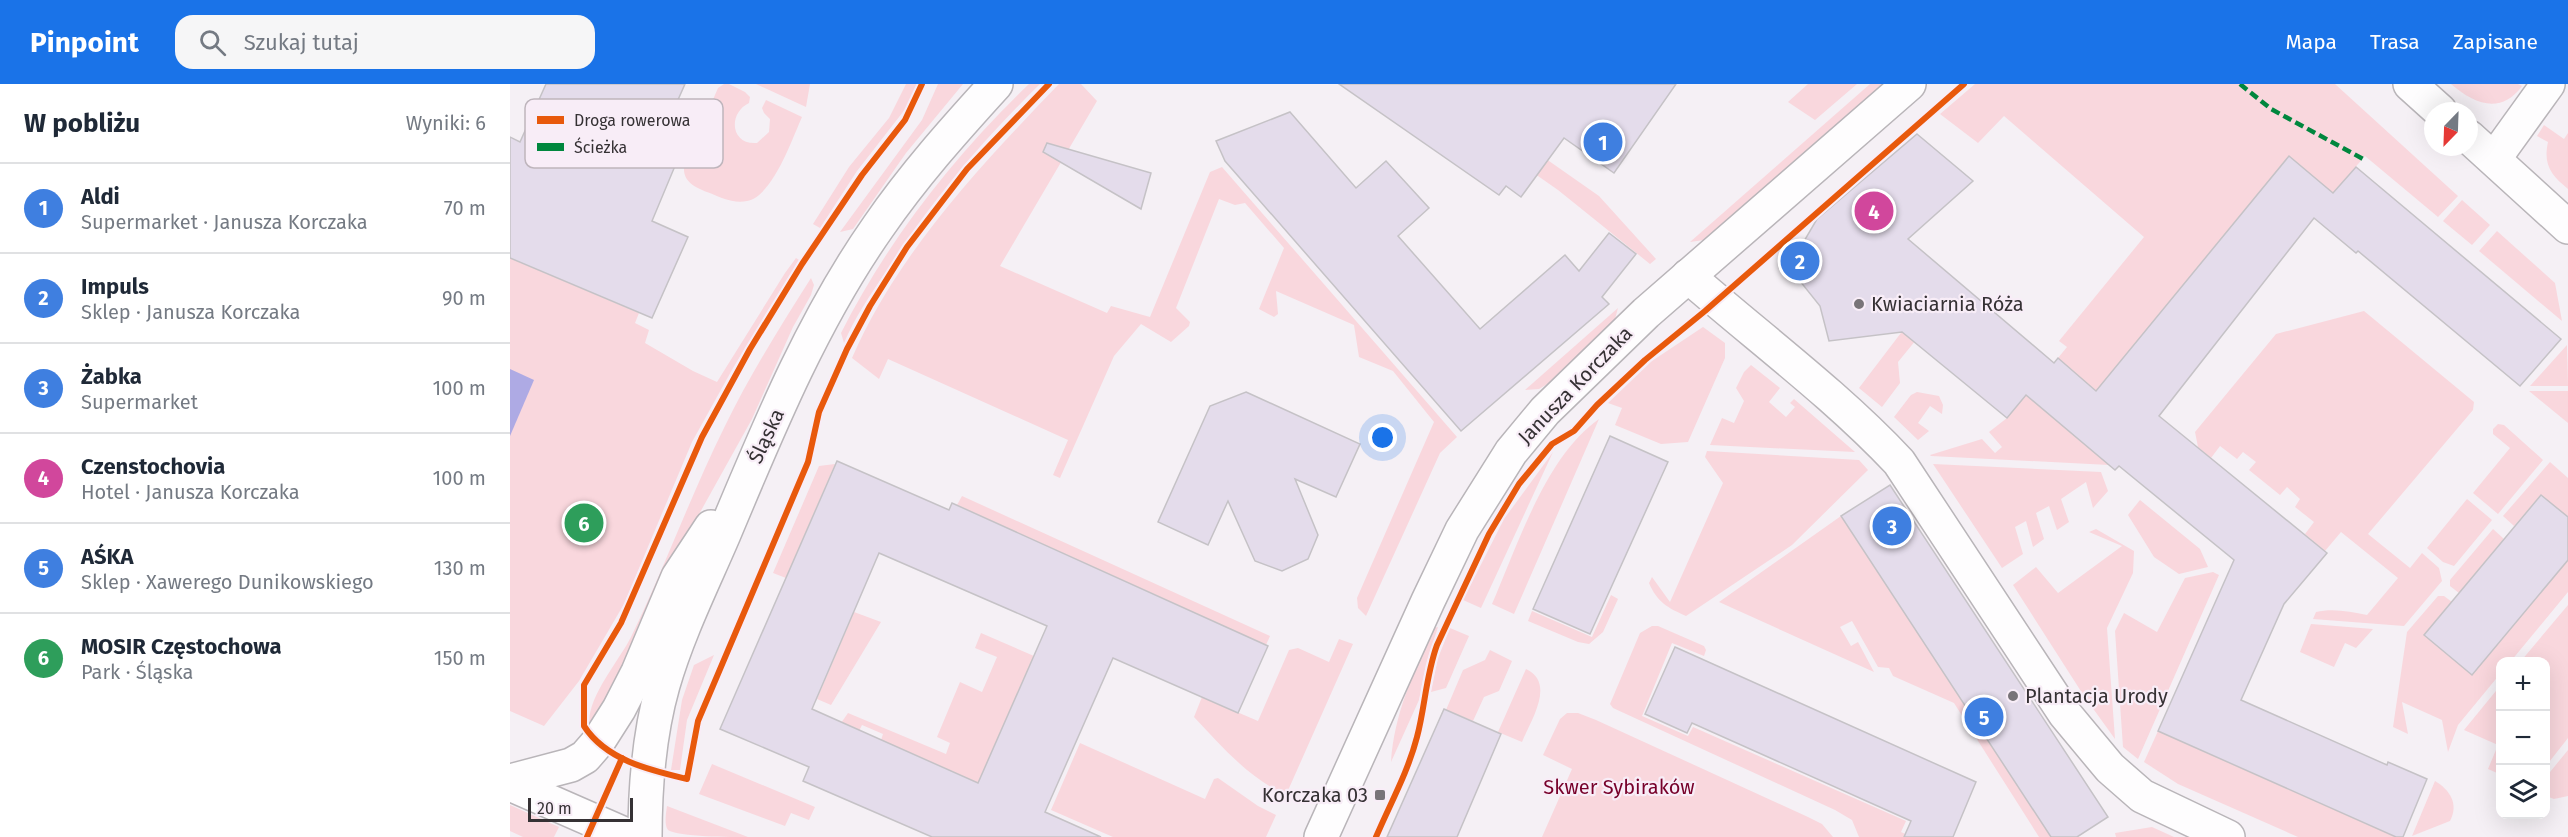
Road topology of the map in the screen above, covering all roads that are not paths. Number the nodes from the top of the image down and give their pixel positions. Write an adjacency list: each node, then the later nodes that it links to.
1 (996, 84): 10 (street, Śląska)
2 (1909, 84): 9 (street, Janusza Korczaka)
3 (2410, 84): 5 (street)
4 (2548, 84): 7 (street)
5 (2430, 102)
6 (2478, 145): 7 (street)
7 (2494, 159): 8 (street)
8 (2568, 227)
9 (1688, 276): 14 (street, Janusza Korczaka); 15 (street)
10 (751, 469): 11 (street); 13 (street, Śląska)
11 (510, 782): 12 (street)
12 (631, 837)
13 (645, 837)
14 (1321, 837)
15 (2228, 837)

